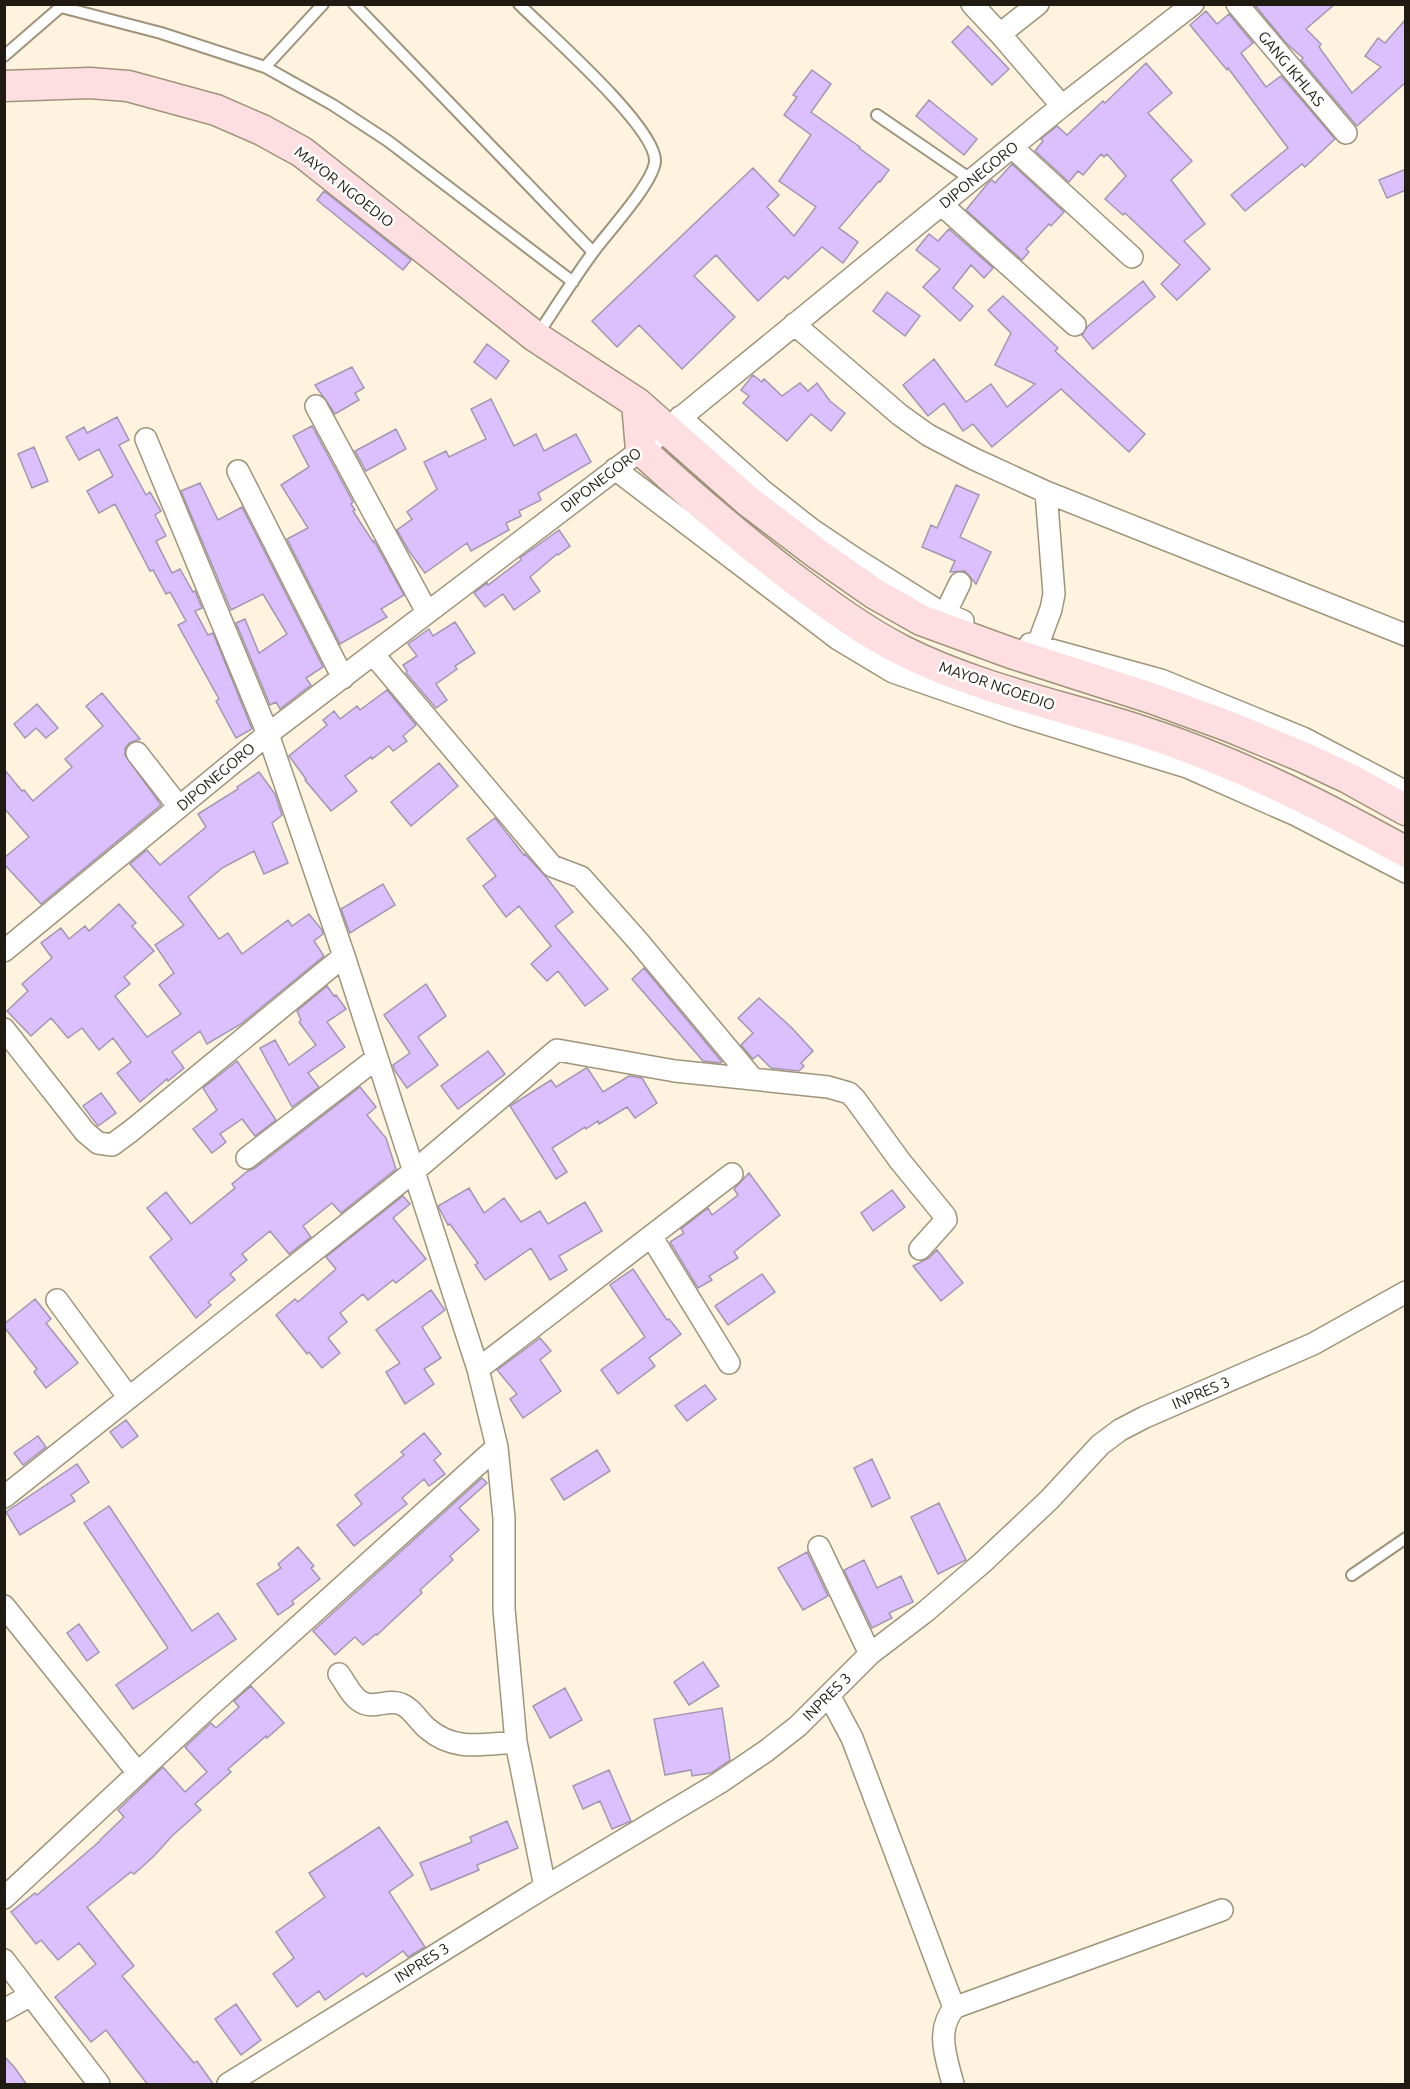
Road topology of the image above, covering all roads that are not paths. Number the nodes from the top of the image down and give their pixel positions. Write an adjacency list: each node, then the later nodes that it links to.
1 (323, 4): 11 (lane)
2 (354, 4): 19 (lane)
3 (519, 4): 19 (lane)
4 (972, 4): 9 (street)
5 (1038, 4): 9 (street)
6 (1193, 4): 13 (street, DIPONEGORO)
7 (1237, 4): 15 (street, GANG IKHLAS)
8 (63, 6): 10 (lane); 11 (lane)
9 (1000, 34): 13 (street)
10 (4, 56)
11 (265, 67): 21 (lane)
12 (4, 86): 24 (street, MAYOR NGOEDIO)
13 (1062, 106): 16 (street, DIPONEGORO)
14 (877, 115): 17 (lane)
15 (1346, 133)
16 (1013, 148): 17 (street, DIPONEGORO); 20 (street)
17 (972, 180): 18 (street, DIPONEGORO)
18 (942, 205): 22 (street, DIPONEGORO); 23 (street)
19 (593, 252): 21 (lane)
20 (1132, 257)
21 (573, 282): 24 (lane)
22 (794, 324): 27 (street, DIPONEGORO); 32 (street)
23 (1075, 325)
24 (536, 337): 25 (street, MAYOR NGOEDIO)
25 (637, 403): 27 (street, MAYOR NGOEDIO); 29 (street)
26 (316, 405): 34 (street)
27 (674, 423): 29 (street, DIPONEGORO); 33 (street, MAYOR NGOEDIO)
28 (146, 440): 40 (street)
29 (641, 450): 30 (street, DIPONEGORO); 37 (street, MAYOR NGOEDIO)
30 (615, 469): 34 (street, DIPONEGORO); 46 (street)
31 (238, 471): 39 (street)
32 (1046, 492): 35 (street); 36 (street)
33 (946, 602): 36 (street); 37 (street); 44 (street, MAYOR NGOEDIO)
34 (427, 612): 38 (street, DIPONEGORO)
35 (1406, 635)
36 (1038, 643): 42 (street)
37 (903, 651): 45 (street, MAYOR NGOEDIO)
38 (373, 654): 39 (street, DIPONEGORO); 51 (street)
39 (343, 678): 40 (street, DIPONEGORO)
40 (268, 734): 43 (street, DIPONEGORO); 48 (street)
41 (137, 753): 43 (street)
42 (1406, 792)
43 (179, 807): 47 (street, DIPONEGORO)
44 (1406, 810)
45 (1406, 852)
46 (1406, 872)
47 (4, 951)
48 (344, 956): 49 (street); 50 (street)
49 (4, 1029)
50 (377, 1058): 52 (street); 53 (street)
51 (753, 1079): 53 (street); 56 (street)
52 (247, 1158)
53 (413, 1172): 60 (street); 61 (street)
54 (732, 1174): 55 (street)
55 (651, 1236): 59 (street); 60 (street)
56 (920, 1249)
57 (1406, 1292): 68 (street, INPRES 3)
58 (57, 1300): 61 (street)
59 (729, 1363)
60 (478, 1369): 62 (street)
61 (129, 1398): 63 (street)
62 (497, 1448): 71 (street); 72 (street)
63 (6, 1492)
64 (1406, 1538): 66 (lane)
65 (819, 1546): 68 (street)
66 (1352, 1575)
67 (4, 1606): 72 (street)
68 (870, 1654): 70 (street, INPRES 3)
69 (339, 1674): 71 (street)
70 (828, 1695): 73 (street, INPRES 3); 78 (street)
71 (516, 1742): 73 (street)
72 (138, 1773): 74 (street)
73 (545, 1887): 81 (street, INPRES 3)
74 (4, 1898)
75 (1222, 1910): 78 (street)
76 (4, 1960): 77 (street)
77 (31, 1995): 79 (street); 80 (street)
78 (955, 2007): 82 (street)
79 (4, 2010)
80 (99, 2085)
81 (228, 2085)
82 (953, 2085)

